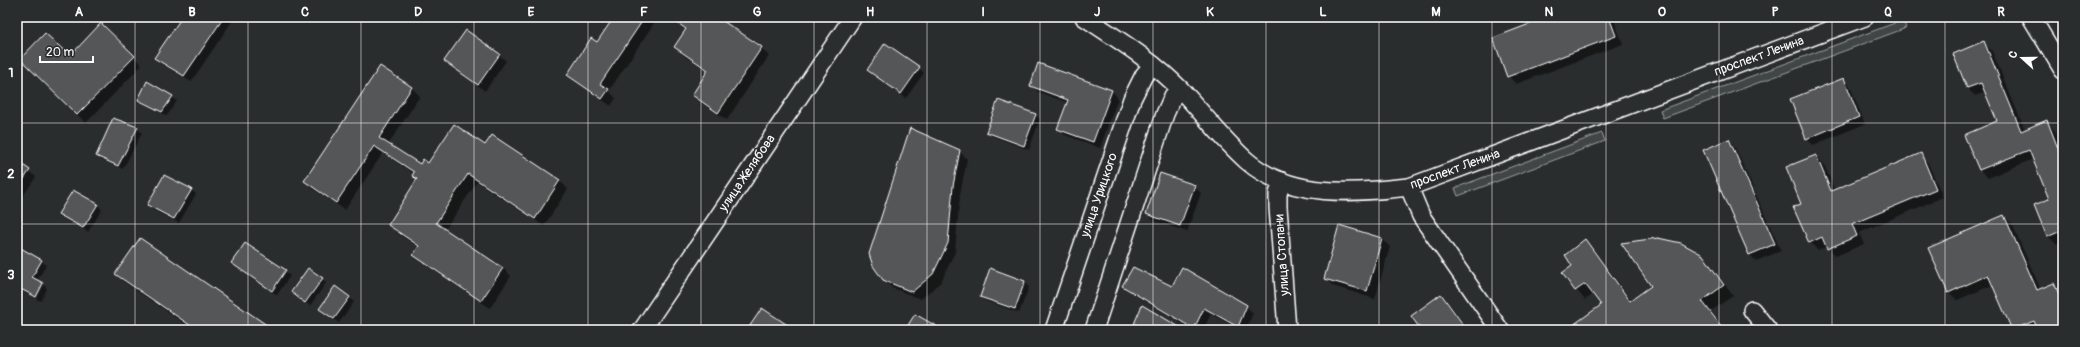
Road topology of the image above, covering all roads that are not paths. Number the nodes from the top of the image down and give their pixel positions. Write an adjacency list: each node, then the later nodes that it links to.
1 (853, 17): 11 (street, улица Желябова)
2 (1084, 17): 5 (street, проспект Ленина)
3 (1865, 17): 9 (street, проспект Ленина)
4 (2031, 17): 6 (street)
5 (1153, 65): 7 (street, проспект Ленина); 12 (street, улица Урицкого)
6 (2063, 70)
7 (1180, 89): 8 (street, проспект Ленина); 13 (street)
8 (1282, 181): 9 (street, проспект Ленина); 14 (street, улица Стопани)
9 (1409, 187): 15 (street)
10 (1752, 310): 16 (street)
11 (642, 330)
12 (1054, 330)
13 (1094, 330)
14 (1287, 330)
15 (1500, 330)
16 (1768, 330)

